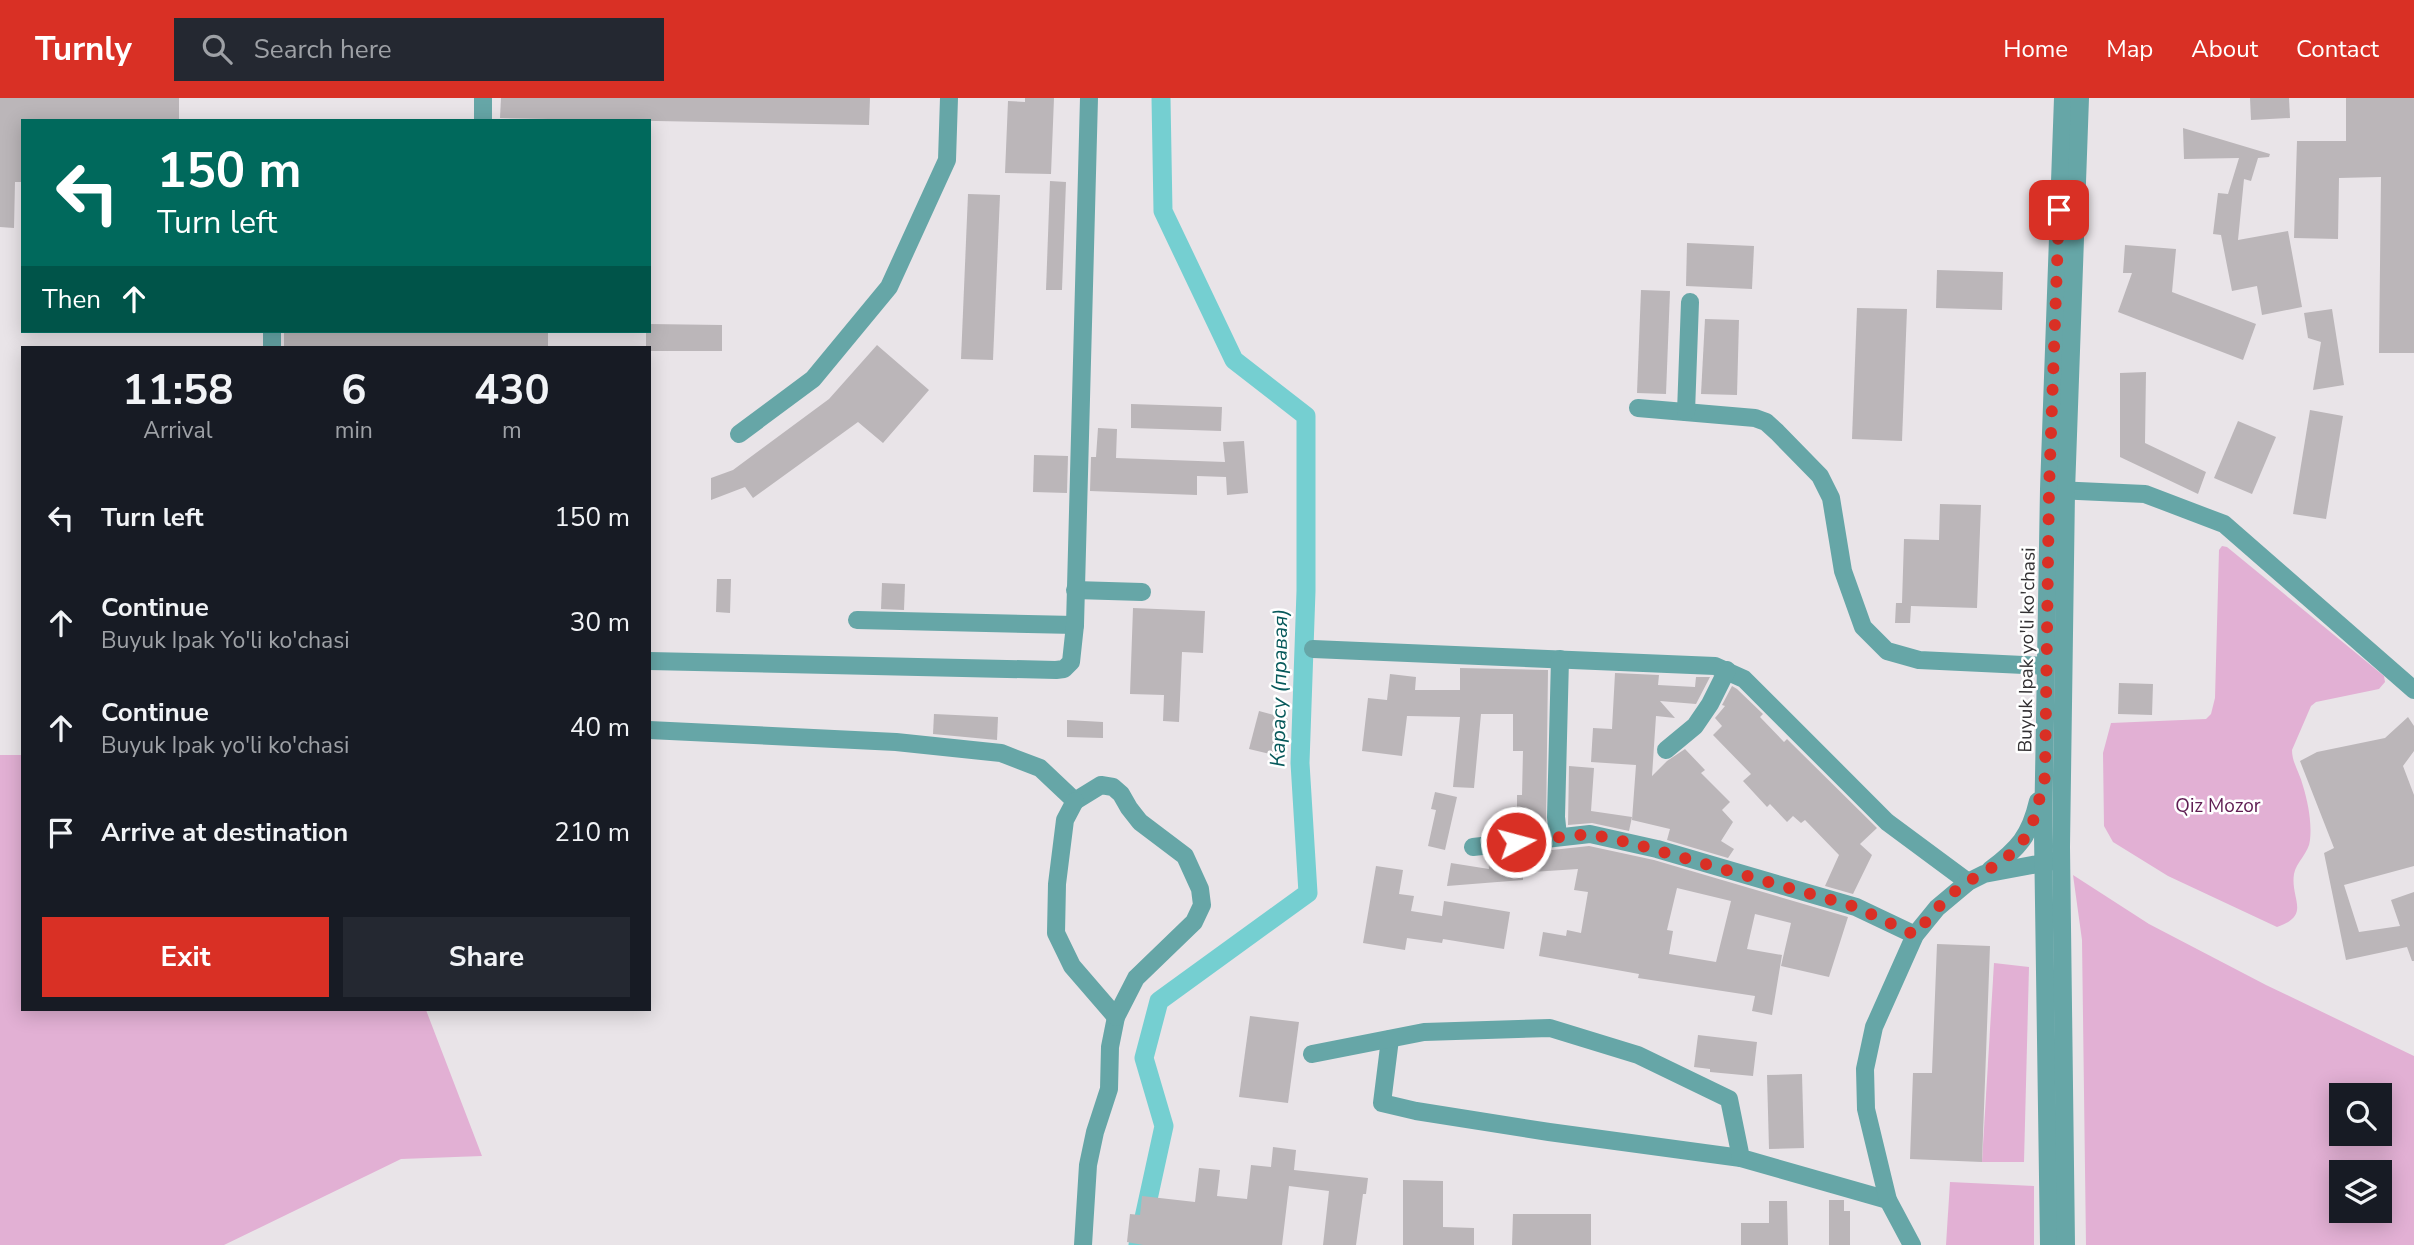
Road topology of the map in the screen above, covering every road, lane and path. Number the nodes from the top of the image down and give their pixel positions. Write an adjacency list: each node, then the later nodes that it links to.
1 (483, 98): 6 (street)
2 (949, 98): 10 (street)
3 (1089, 98): 12 (street)
4 (2063, 98): 11 (street, Buyuk Ipak yo'li ko'chasi)
5 (2080, 98): 11 (street, Buyuk Ipak yo'li ko'chasi)
6 (482, 119)
7 (1690, 302): 9 (street)
8 (1638, 408): 9 (street)
9 (1686, 412): 19 (street)
10 (739, 434)
11 (2058, 490): 19 (street, Buyuk Ipak yo'li ko'chasi); 21 (street); 28 (street, Buyuk Ipak yo'li ko'chasi)
12 (1075, 590): 13 (street); 15 (street)
13 (1142, 592)
14 (857, 620): 15 (street)
15 (1075, 625): 18 (street)
16 (1313, 649): 17 (street)
17 (1560, 659): 20 (street); 26 (street)
18 (651, 661)
19 (2046, 666): 24 (street, Buyuk Ipak yo'li ko'chasi)
20 (1727, 670): 23 (street); 29 (street)
21 (2414, 690)
22 (651, 730): 25 (street)
23 (1666, 750)
24 (2045, 777): 28 (street, Buyuk Ipak yo'li ko'chasi); 29 (street, Buyuk Ipak yo'li ko'chasi)
25 (1075, 800): 31 (street); 31 (street)
26 (1558, 836): 27 (street); 30 (street)
27 (1473, 847)
28 (2052, 861): 29 (street); 38 (street, Buyuk Ipak yo'li ko'chasi); 39 (street, Buyuk Ipak yo'li ko'chasi)
29 (1976, 878): 30 (street, Buyuk Ipak yo'li ko'chasi)
30 (1915, 935): 35 (street, Buyuk Ipak yo'li ko'chasi)
31 (1116, 1017): 36 (street)
32 (1390, 1039): 33 (street); 34 (street); 34 (street)
33 (1312, 1054)
34 (1741, 1158): 35 (street)
35 (1888, 1200): 37 (street, Buyuk Ipak yo'li ko'chasi)
36 (1083, 1245)
37 (1912, 1245)
38 (2049, 1245)
39 (2066, 1245)

